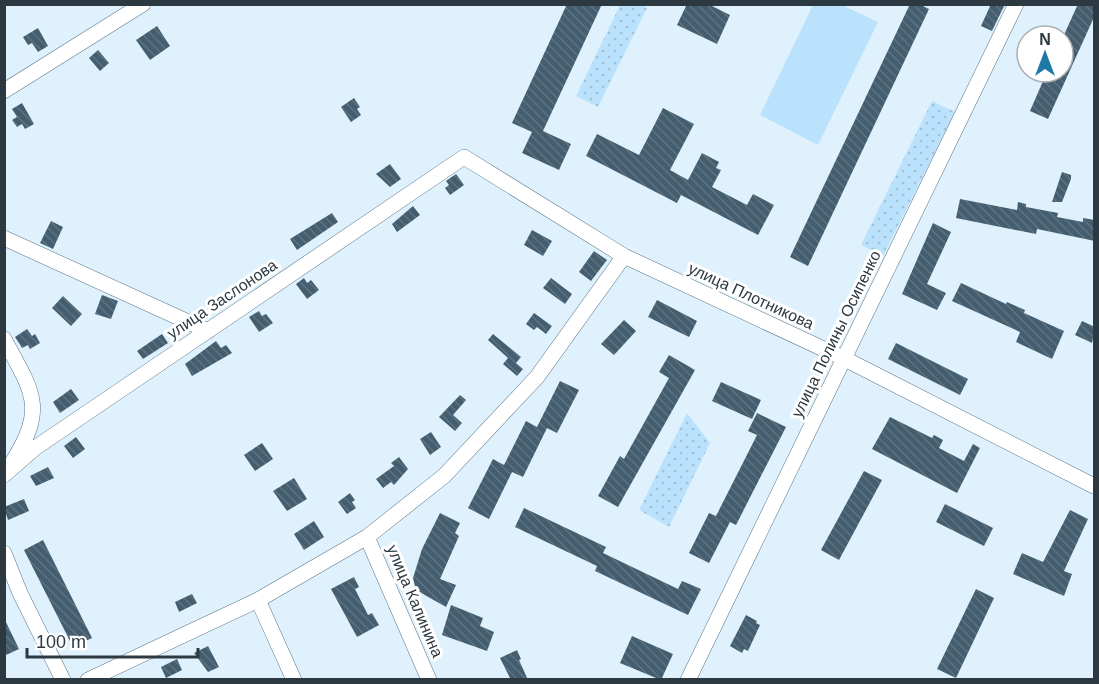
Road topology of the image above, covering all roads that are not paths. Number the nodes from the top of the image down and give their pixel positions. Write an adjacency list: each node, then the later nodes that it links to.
1 (143, 4): 3 (street)
2 (1016, 4): 9 (street, улица Полины Осипенко)
3 (4, 91)
4 (464, 157): 6 (street, улица Плотникова); 7 (street, улица Заслонова)
5 (4, 238): 7 (street)
6 (624, 256): 9 (street, улица Плотникова); 12 (street)
7 (208, 331): 10 (street, улица Заслонова)
8 (4, 339): 10 (street)
9 (844, 360): 11 (street, улица Плотникова); 19 (street, улица Полины Осипенко)
10 (4, 475)
11 (1095, 486)
12 (367, 537): 14 (street); 18 (street, улица Калинина)
13 (4, 553): 15 (street)
14 (258, 600): 16 (street); 17 (street)
15 (63, 680)
16 (88, 680)
17 (294, 680)
18 (429, 680)
19 (688, 680)

